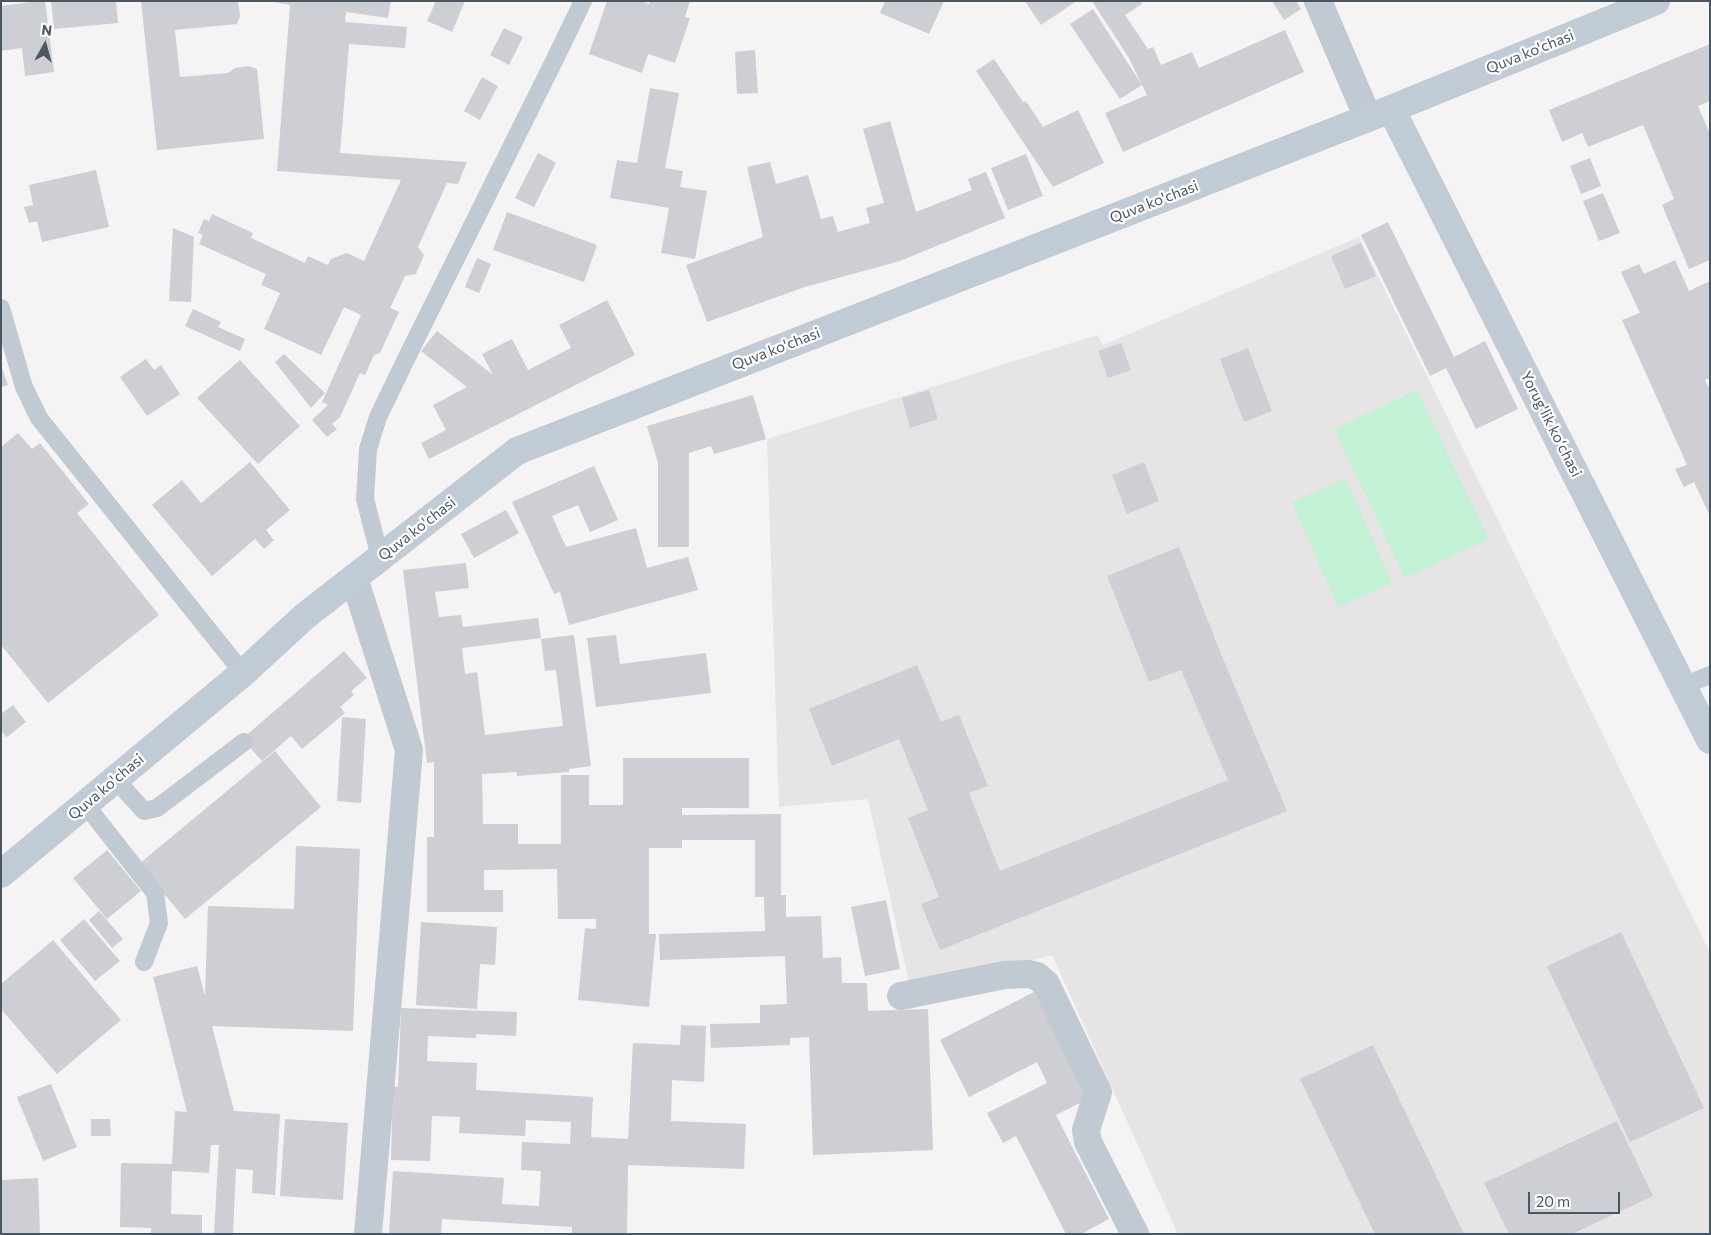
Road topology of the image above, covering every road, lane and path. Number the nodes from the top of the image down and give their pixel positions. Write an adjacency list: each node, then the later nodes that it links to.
1 (583, 1): 6 (lane)
2 (1318, 1): 4 (street)
3 (1656, 1): 4 (main road, Quva ko'chasi)
4 (1380, 113): 6 (main road, Quva ko'chasi); 10 (main road, Yorug'lik koʻchasi)
5 (1, 308): 8 (lane)
6 (380, 557): 7 (main road, Quva ko'chasi)
7 (354, 578): 8 (main road, Quva ko'chasi); 18 (street)
8 (242, 673): 13 (main road, Quva ko'chasi)
9 (1710, 675): 10 (lane)
10 (1683, 686): 11 (main road, Yorug'lik koʻchasi)
11 (1710, 740)
12 (244, 742): 13 (lane)
13 (115, 779): 14 (main road, Quva ko'chasi)
14 (85, 804): 15 (main road, Quva ko'chasi); 16 (lane)
15 (1, 874)
16 (144, 962)
17 (901, 996): 19 (street)
18 (368, 1234)
19 (1135, 1234)

